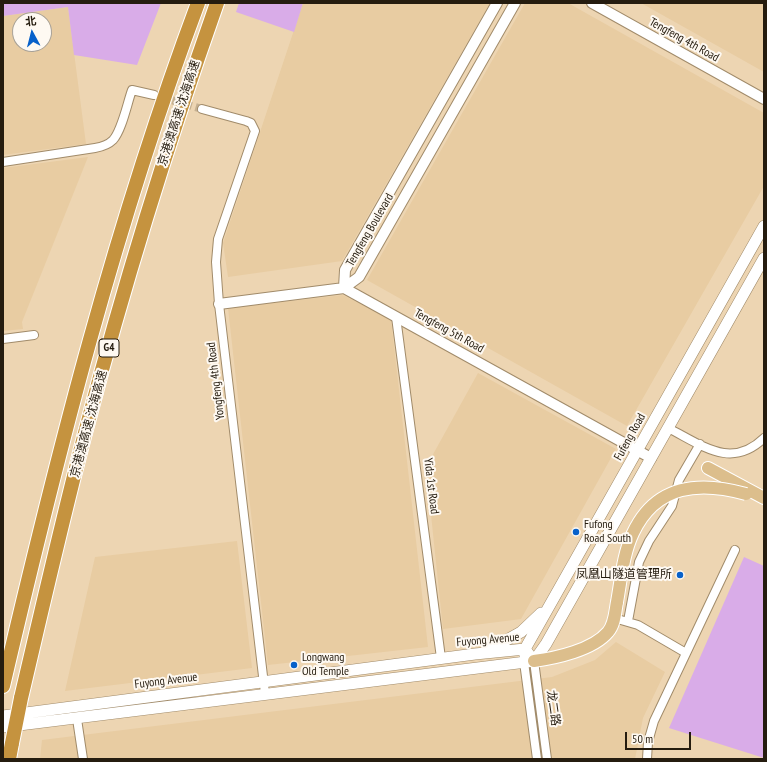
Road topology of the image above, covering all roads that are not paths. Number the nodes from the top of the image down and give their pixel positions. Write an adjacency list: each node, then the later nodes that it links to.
1 (198, 3): 34 (highway, 京港澳高速 沈海高速 / G4)
2 (217, 3): 39 (highway, 京港澳高速 沈海高速 / G4, bridge)
3 (496, 3): 12 (street, Tengfeng Boulevard)
4 (514, 3): 12 (street, Tengfeng Boulevard)
5 (592, 3): 7 (street, Tengfeng 4th Road)
6 (154, 95): 9 (street)
7 (764, 99)
8 (202, 109): 13 (street, Yongfeng 4th Road)
9 (3, 162)
10 (764, 226): 20 (main road, Fufeng Road)
11 (764, 258): 17 (main road)
12 (344, 288): 13 (street); 14 (street, Tengfeng 5th Road)
13 (219, 304): 33 (street, Yongfeng 4th Road)
14 (396, 317): 20 (street, Tengfeng 5th Road); 31 (street, Yida 1st Road)
15 (34, 336): 16 (street)
16 (3, 339)
17 (668, 428): 19 (street); 21 (main road)
18 (764, 438): 19 (street)
19 (700, 444): 27 (street)
20 (637, 451): 21 (street, Tengfeng 5th Road); 25 (main road, Fufeng Road)
21 (651, 458): 32 (main road)
22 (708, 468): 23 (main road)
23 (764, 498): 26 (main road, bridge)
24 (735, 550): 29 (street)
25 (551, 603): 28 (main road, Fufeng Road); 30 (main road)
26 (614, 618): 27 (street); 32 (main road)
27 (628, 621): 29 (street)
28 (525, 649): 30 (main road, Fuyong Avenue); 32 (main road, Fuyong Avenue)
29 (686, 653): 43 (street)
30 (476, 654): 31 (main road, Fuyong Avenue)
31 (441, 658): 33 (main road, Fuyong Avenue)
32 (529, 661): 35 (main road, Fuyong Avenue); 41 (street, 龙二路); 42 (street, 龙二路)
33 (263, 682): 35 (street, Yongfeng 4th Road); 36 (main road, Fuyong Avenue)
34 (3, 686)
35 (265, 694): 37 (main road, Fuyong Avenue)
36 (3, 716)
37 (77, 719): 38 (main road, Fuyong Avenue); 40 (street)
38 (3, 728)
39 (9, 759)
40 (83, 759)
41 (537, 759)
42 (548, 759)
43 (647, 759)

